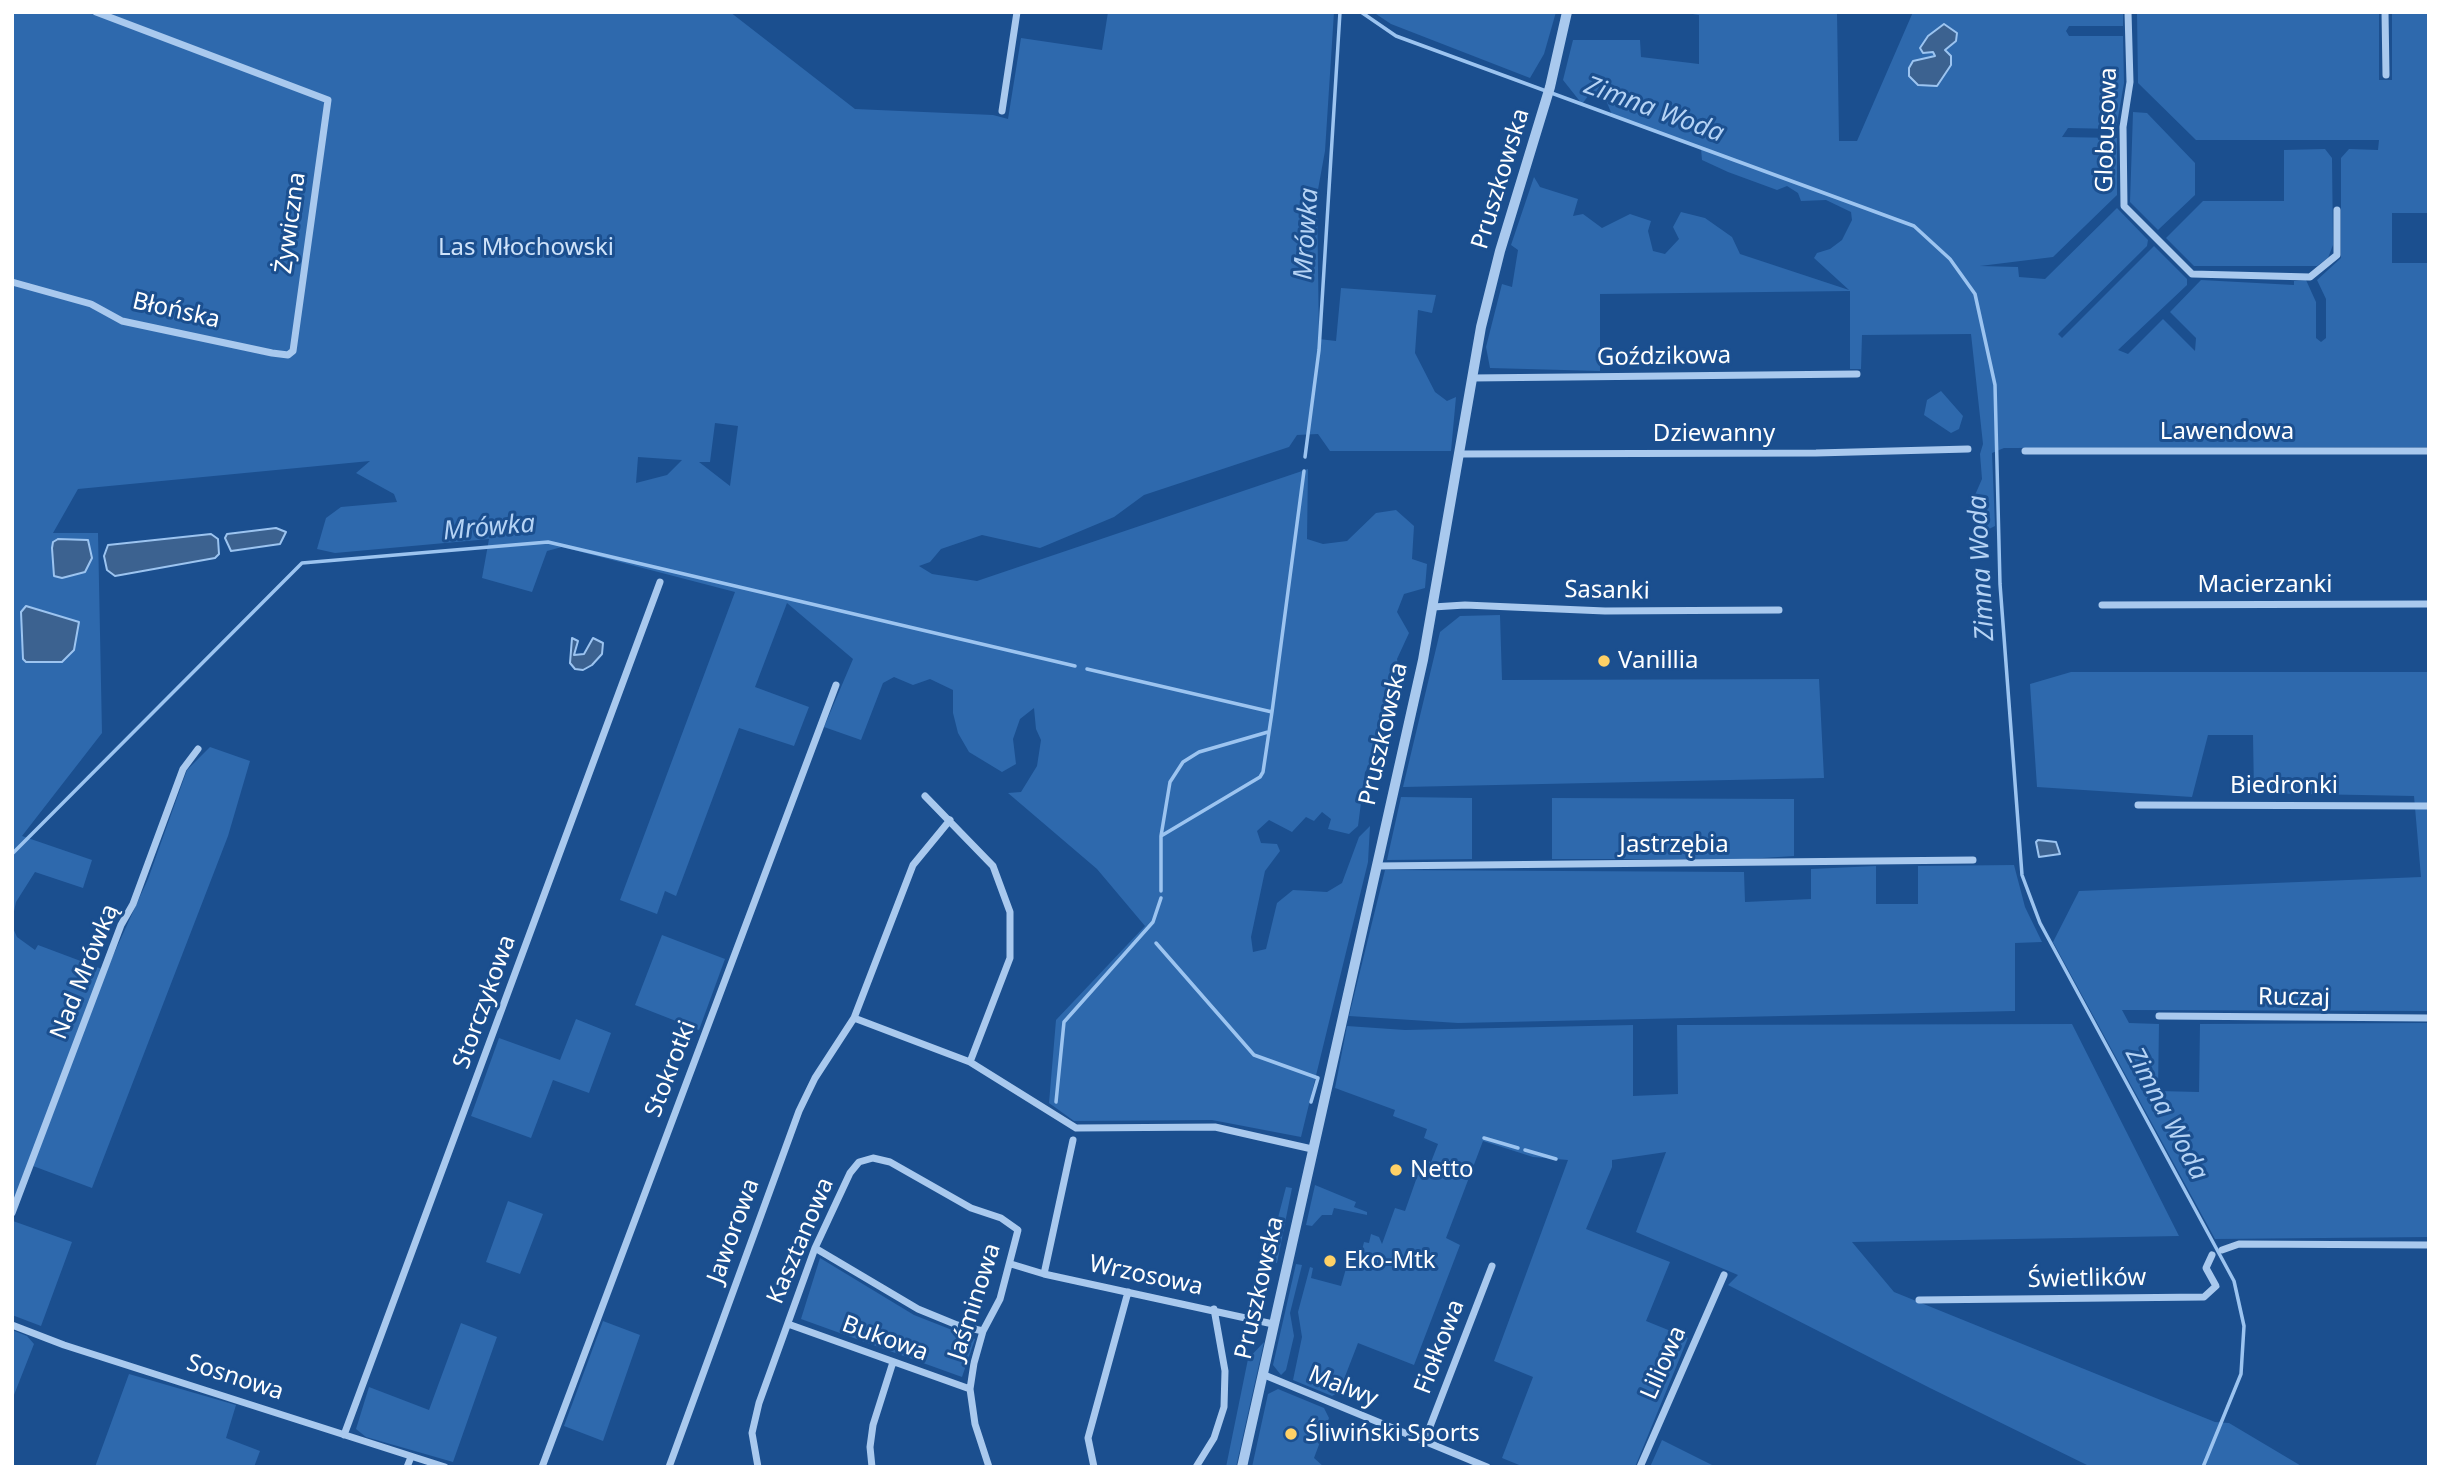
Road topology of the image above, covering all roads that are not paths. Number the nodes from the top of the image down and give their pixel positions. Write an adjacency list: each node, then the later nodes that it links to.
1 (96, 12): 10 (street, Żywiczna)
2 (1017, 12): 7 (street)
3 (1567, 12): 12 (street, Pruszkowska)
4 (2128, 12): 8 (street, Globusowa)
5 (2385, 12): 6 (street)
6 (2386, 75)
7 (1002, 111)
8 (2337, 210)
9 (12, 282): 10 (street, Błońska)
10 (293, 351)
11 (1857, 374): 12 (street, Goździkowa)
12 (1472, 379): 16 (street, Pruszkowska)
13 (1968, 449): 16 (street, Dziewanny)
14 (2025, 451): 15 (street, Lawendowa)
15 (2429, 451)
16 (1459, 454): 20 (street, Pruszkowska)
17 (660, 582): 56 (street, Storczykowa)
18 (2429, 604): 19 (street, Macierzanki)
19 (2102, 605)
20 (1433, 607): 21 (street, Sasanki); 29 (street, Pruszkowska)
21 (1779, 610)
22 (835, 685): 61 (street, Stokrotki)
23 (198, 749): 36 (street, Nad Mrówką)
24 (925, 796): 27 (street)
25 (2138, 805): 26 (street, Biedronki)
26 (2429, 806)
27 (950, 820): 31 (street, Jaworowa); 33 (street)
28 (1973, 860): 29 (street, Jastrzębia)
29 (1376, 866): 35 (street, Pruszkowska)
30 (2160, 1016): 32 (street, Ruczaj)
31 (854, 1018): 33 (street); 62 (street, Jaworowa)
32 (2429, 1018)
33 (970, 1062): 35 (street)
34 (1073, 1140): 44 (street)
35 (1312, 1149): 50 (street, Pruszkowska)
36 (12, 1213)
37 (1018, 1230): 39 (street, Kasztanowa); 42 (street, Jaśminowa)
38 (2429, 1245): 40 (street)
39 (815, 1248): 49 (street, Kasztanowa); 52 (street)
40 (2222, 1250)
41 (2212, 1255): 47 (street, Świetlików)
42 (1011, 1264): 44 (street, Wrzosowa); 52 (street, Jaśminowa)
43 (1492, 1266): 57 (street, Fiołkowa)
44 (1044, 1274): 46 (street, Wrzosowa)
45 (1724, 1275): 70 (street, Liliowa)
46 (1128, 1292): 48 (street, Wrzosowa); 66 (street)
47 (1919, 1300)
48 (1214, 1309): 50 (street, Wrzosowa); 67 (street)
49 (788, 1324): 53 (street, Bukowa); 63 (street, Kasztanowa)
50 (1273, 1324): 54 (street, Pruszkowska)
51 (12, 1325): 56 (street, Sosnowa)
52 (983, 1331): 55 (street, Jaśminowa)
53 (893, 1362): 55 (street, Bukowa); 64 (street)
54 (1262, 1374): 57 (street, Malwy); 68 (street, Pruszkowska)
55 (970, 1389): 65 (street, Jaśminowa)
56 (344, 1435): 58 (street, Sosnowa)
57 (1424, 1442): 69 (street, Malwy)
58 (411, 1457): 59 (street); 60 (street, Sosnowa)
59 (407, 1467)
60 (445, 1467)
61 (542, 1467)
62 (669, 1467)
63 (758, 1467)
64 (872, 1467)
65 (989, 1467)
66 (1094, 1467)
67 (1196, 1467)
68 (1242, 1467)
69 (1487, 1467)
70 (1640, 1467)

